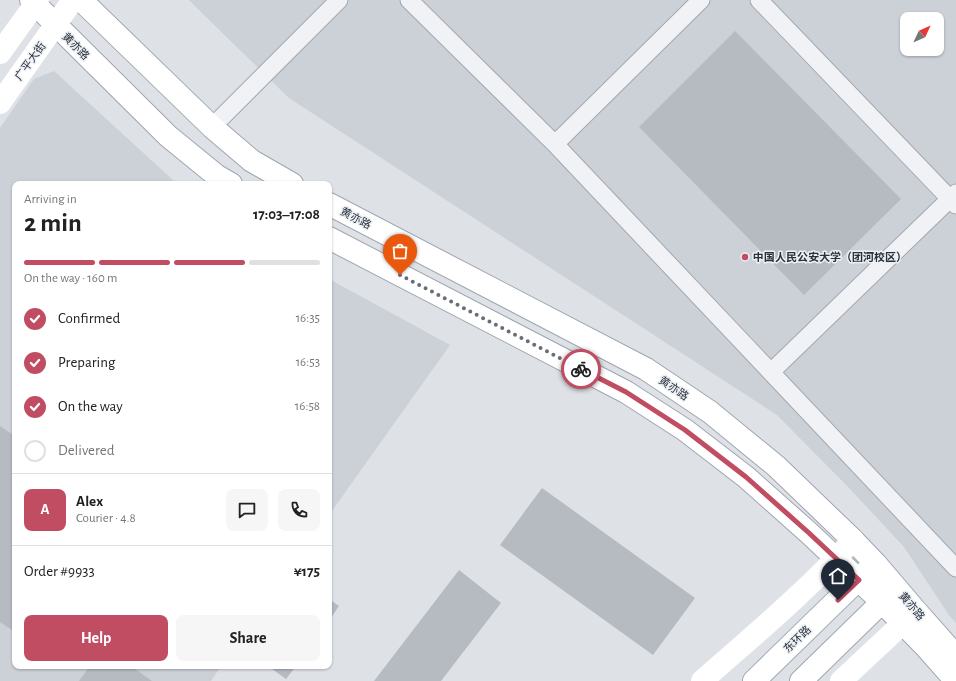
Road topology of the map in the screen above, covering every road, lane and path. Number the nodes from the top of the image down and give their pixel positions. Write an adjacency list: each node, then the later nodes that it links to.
1 (73, 0): 8 (main road, 广平大街)
2 (81, 0): 11 (main road)
3 (339, 0): 11 (street)
4 (409, 0): 12 (street)
5 (701, 0): 12 (street)
6 (759, 0): 15 (street)
7 (35, 1): 8 (main road, 黄亦路); 9 (main road)
8 (55, 25): 10 (main road, 广平大街); 13 (main road, 黄亦路)
9 (0, 53)
10 (0, 102)
11 (212, 126): 14 (main road)
12 (555, 144): 18 (street)
13 (225, 181)
14 (287, 181)
15 (954, 199): 18 (street)
16 (332, 206): 19 (main road, 黄亦路)
17 (332, 240): 20 (main road, 黄亦路)
18 (771, 372): 22 (street)
19 (853, 540): 20 (main road); 21 (main road, 黄亦路)
20 (836, 559): 23 (main road, 黄亦路); 27 (main road)
21 (875, 563): 23 (main road, 东环路); 24 (main road, 黄亦路)
22 (956, 568)
23 (859, 580): 24 (main road, 黄亦路); 28 (main road, 东环路)
24 (890, 596): 25 (main road, 黄亦路); 29 (main road)
25 (909, 617): 26 (main road, 黄亦路); 30 (main road); 31 (main road, 黄亦路)
26 (956, 656)
27 (702, 681)
28 (754, 681)
29 (801, 681)
30 (841, 681)
31 (956, 681)

